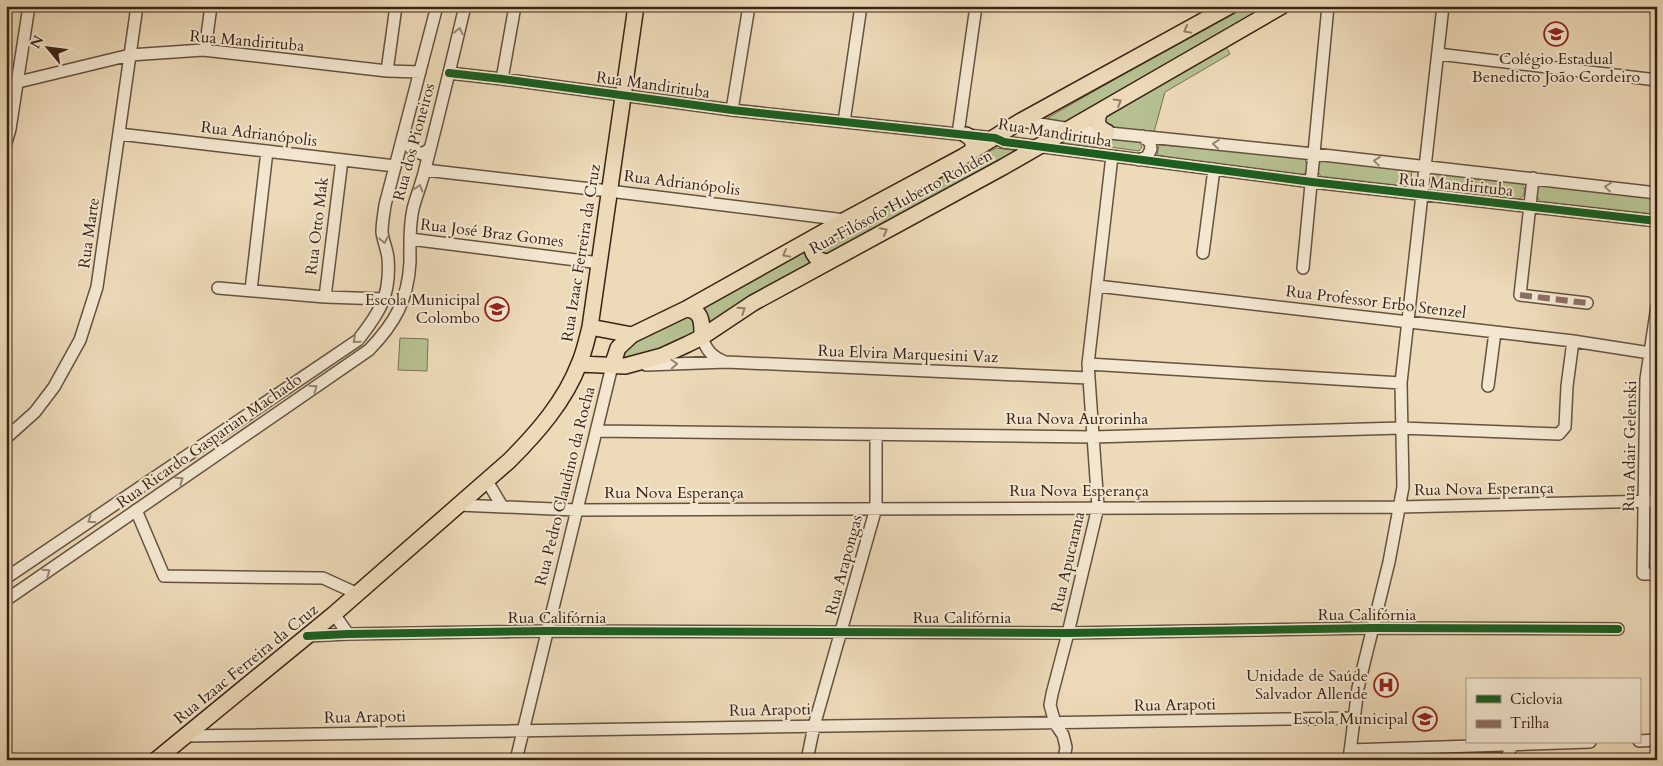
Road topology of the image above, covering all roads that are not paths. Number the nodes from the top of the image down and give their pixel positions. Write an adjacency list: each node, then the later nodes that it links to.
1 (29, 6): 24 (street)
2 (138, 6): 18 (street, Rua Marte)
3 (211, 6): 16 (street)
4 (396, 6): 19 (street)
5 (437, 6): 20 (street, Rua dos Pioneiros)
6 (465, 6): 21 (street, Rua dos Pioneiros, one-way to 6)
7 (515, 6): 22 (street)
8 (636, 6): 25 (main road, Rua Izaac Ferreira da Cruz)
9 (749, 6): 26 (street)
10 (862, 6): 29 (street)
11 (976, 6): 33 (street)
12 (1230, 6): 28 (main road, Rua Filósofo Huberto Rohden, one-way to 28)
13 (1282, 6): 27 (main road, Rua Filósofo Huberto Rohden, one-way to 13)
14 (1328, 6): 42 (street)
15 (1443, 6): 17 (street)
16 (206, 50): 18 (street, Rua Mandirituba); 19 (street, Rua Mandirituba)
17 (1438, 54): 23 (street); 47 (street)
18 (130, 56): 24 (street, Rua Mandirituba); 32 (street, Rua Marte)
19 (387, 71): 20 (street, Rua Mandirituba)
20 (420, 72): 34 (street, Rua dos Pioneiros)
21 (449, 73): 22 (street, Rua Mandirituba); 39 (street, Rua dos Pioneiros)
22 (502, 79): 25 (street, Rua Mandirituba)
23 (1657, 80)
24 (12, 84): 37 (street)
25 (623, 96): 26 (street, Rua Mandirituba); 52 (main road, Rua Izaac Ferreira da Cruz)
26 (732, 110): 29 (street, Rua Mandirituba)
27 (1100, 112): 30 (main road, Rua Filósofo Huberto Rohden); 31 (main road)
28 (1021, 121): 30 (street, Rua Mandirituba); 36 (main road, Rua Filósofo Huberto Rohden)
29 (844, 122): 33 (street, Rua Mandirituba)
30 (1071, 129): 31 (street, Rua Mandirituba); 38 (main road, Rua Filósofo Huberto Rohden)
31 (1107, 132): 35 (street, Rua Mandirituba)
32 (119, 134): 40 (street, Rua Adrianópolis); 93 (street, Rua Marte)
33 (962, 134): 36 (street, Rua Mandirituba); 41 (main road)
34 (403, 135): 39 (street); 46 (street, Rua dos Pioneiros)
35 (1142, 136): 42 (street, Rua Mandirituba, one-way to 35); 45 (street)
36 (995, 138): 38 (street, Rua Mandirituba); 41 (main road, Rua Filósofo Huberto Rohden)
37 (6, 143)
38 (1038, 147): 43 (street, Rua Mandirituba); 62 (main road, Rua Filósofo Huberto Rohden, one-way to 38)
39 (430, 149): 49 (street, Rua dos Pioneiros)
40 (267, 151): 44 (street, Rua Adrianópolis); 69 (street)
41 (970, 152): 57 (main road, Rua Filósofo Huberto Rohden)
42 (1314, 154): 47 (street, Rua Mandirituba, one-way to 42); 51 (street)
43 (1112, 156): 45 (street, Rua Mandirituba); 66 (street, Rua Apucarana)
44 (342, 160): 46 (street, Rua Adrianópolis); 70 (street, Rua Otto Mak)
45 (1139, 160): 48 (street, Rua Mandirituba)
46 (395, 166): 65 (street, Rua dos Pioneiros, one-way to 65)
47 (1425, 167): 50 (street, Rua Mandirituba); 54 (street)
48 (1214, 169): 51 (street, Rua Mandirituba); 61 (street)
49 (425, 170): 52 (street, Rua Adrianópolis); 60 (street, Rua dos Pioneiros, one-way to 49)
50 (1533, 178): 53 (street, Rua Mandirituba, one-way to 50); 55 (street)
51 (1312, 182): 54 (street, Rua Mandirituba); 64 (street)
52 (609, 191): 56 (street, Rua Adrianópolis); 63 (main road, Rua Izaac Ferreira da Cruz)
53 (1657, 193)
54 (1422, 195): 55 (street, Rua Mandirituba); 75 (street)
55 (1529, 207): 58 (street, Rua Mandirituba); 72 (street)
56 (816, 216): 57 (street, Rua Adrianópolis); 59 (street)
57 (845, 220): 59 (main road, Rua Filósofo Huberto Rohden)
58 (1657, 222)
59 (817, 236): 62 (main road); 74 (main road, Rua Filósofo Huberto Rohden, one-way to 74)
60 (410, 239): 63 (street, Rua José Braz Gomes); 68 (street, Rua dos Pioneiros)
61 (1203, 253)
62 (828, 262): 79 (main road, Rua Filósofo Huberto Rohden, one-way to 62)
63 (600, 264): 76 (main road, Rua Izaac Ferreira da Cruz)
64 (1304, 268)
65 (388, 284): 71 (street, Rua Ricardo Gasparian Machado)
66 (1097, 286): 75 (street, Rua Professor Erbo Stenzel); 84 (street, Rua Apucarana)
67 (218, 288): 69 (street)
68 (406, 288): 101 (street, Rua Ricardo Gasparian Machado, one-way to 68)
69 (251, 290): 70 (street)
70 (324, 297): 71 (street)
71 (384, 300): 104 (street, Rua Ricardo Gasparian Machado, one-way to 104)
72 (1587, 302)
73 (1657, 306): 81 (street, Rua Adair Gelenski)
74 (686, 309): 78 (main road, Rua Filósofo Huberto Rohden); 79 (main road)
75 (1408, 322): 77 (street, Rua Professor Erbo Stenzel); 87 (street)
76 (590, 327): 78 (main road); 83 (main road, Rua Izaac Ferreira da Cruz)
77 (1495, 332): 80 (street, Rua Professor Erbo Stenzel); 88 (street)
78 (632, 335): 85 (main road)
79 (702, 337): 82 (street); 85 (main road, Rua Filósofo Huberto Rohden)
80 (1573, 341): 81 (street, Rua Professor Erbo Stenzel); 89 (street, Rua Nova Aurorinha)
81 (1650, 353): 95 (street, Rua Adair Gelenski)
82 (726, 362): 85 (street, Rua Elvira Marquesini Vaz, one-way to 82); 86 (street, Rua Elvira Marquesini Vaz)
83 (579, 364): 85 (main road, Rua Filósofo Huberto Rohden); 94 (main road, Rua Izaac Ferreira da Cruz)
84 (1088, 364): 86 (street, Rua Apucarana); 87 (street)
85 (619, 366): 90 (street, Rua Pedro Claudino da Rocha)
86 (1089, 378): 92 (street, Rua Apucarana)
87 (1400, 383): 89 (street)
88 (1488, 386)
89 (1402, 428): 92 (street, Rua Nova Aurorinha); 99 (street)
90 (596, 431): 91 (street, Rua Nova Aurorinha); 102 (street, Rua Pedro Claudino da Rocha)
91 (876, 435): 92 (street, Rua Nova Aurorinha); 100 (street, Rua Arapongas)
92 (1093, 437): 98 (street, Rua Apucarana)
93 (6, 438)
94 (487, 481): 96 (main road, Rua Izaac Ferreira da Cruz); 97 (street)
95 (1651, 502): 99 (street, Rua Nova Esperança); 103 (street, Rua Adair Gelenski)
96 (459, 505): 97 (street, Rua Nova Esperança); 105 (main road, Rua Izaac Ferreira da Cruz)
97 (502, 506): 102 (street, Rua Nova Esperança)
98 (1098, 507): 99 (street, Rua Nova Esperança); 100 (street, Rua Nova Esperança); 112 (street, Rua Apucarana)
99 (1399, 507): 108 (street)
100 (876, 508): 102 (street, Rua Nova Esperança); 111 (street, Rua Arapongas)
101 (136, 510): 105 (street, Rua Izaac Ferreira da Cruz); 106 (street, Rua Ricardo Gasparian Machado, one-way to 101)
102 (576, 510): 110 (street, Rua Pedro Claudino da Rocha)
103 (1657, 574)
104 (6, 578)
105 (358, 594): 107 (main road, Rua Izaac Ferreira da Cruz)
106 (6, 600)
107 (334, 614): 113 (street); 114 (main road, Rua Izaac Ferreira da Cruz)
108 (1374, 628): 109 (street, Rua Califórnia); 112 (street, Rua Califórnia); 115 (street)
109 (1618, 629)
110 (546, 631): 111 (street, Rua Califórnia); 113 (street, Rua Califórnia); 118 (street, Rua Pedro Claudino da Rocha)
111 (842, 631): 112 (street, Rua Califórnia); 117 (street, Rua Arapongas)
112 (1068, 632): 116 (street, Rua Apucarana)
113 (348, 634): 114 (street, Rua Califórnia)
114 (307, 636): 119 (main road, Rua Izaac Ferreira da Cruz)
115 (1354, 718): 116 (street, Rua Arapoti); 124 (street)
116 (1056, 723): 117 (street, Rua Arapoti); 128 (street, Rua Apucarana)
117 (814, 726): 118 (street, Rua Arapoti); 127 (street, Rua Arapongas)
118 (522, 731): 119 (street, Rua Arapoti); 126 (street, Rua Pedro Claudino da Rocha)
119 (186, 736): 125 (main road, Rua Izaac Ferreira da Cruz)
120 (1657, 740): 121 (street)
121 (1640, 741)
122 (1538, 744): 123 (street)
123 (1512, 745): 124 (street); 129 (street)
124 (1350, 755)
125 (156, 760)
126 (516, 760)
127 (807, 760)
128 (1064, 760)
129 (1506, 760)

